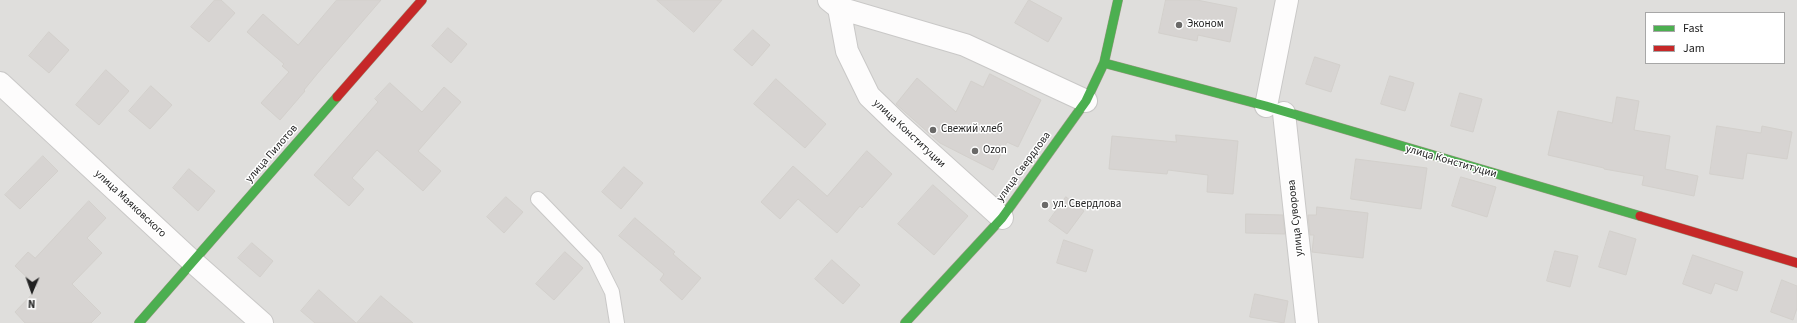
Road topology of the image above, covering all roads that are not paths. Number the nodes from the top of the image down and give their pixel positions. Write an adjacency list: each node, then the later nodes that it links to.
1 (422, 0): 11 (street, улица Пилотов)
2 (1118, 0): 5 (street, улица Свердлова)
3 (1287, 0): 8 (street, улица Суворова)
4 (834, 4): 7 (street, улица Конституции); 10 (street, улица Конституции)
5 (1104, 63): 7 (street, улица Свердлова); 8 (street, улица Конституции)
6 (0, 82): 11 (street, улица Маяковского)
7 (1086, 101): 10 (street, улица Свердлова)
8 (1275, 110): 12 (street, улица Конституции); 17 (street, улица Суворова)
9 (538, 198): 15 (lane)
10 (1002, 218): 16 (street, улица Свердлова)
11 (193, 262): 13 (street, улица Пилотов); 14 (street, улица Маяковского)
12 (1797, 263)
13 (138, 323)
14 (262, 323)
15 (617, 323)
16 (905, 323)
17 (1307, 323)

